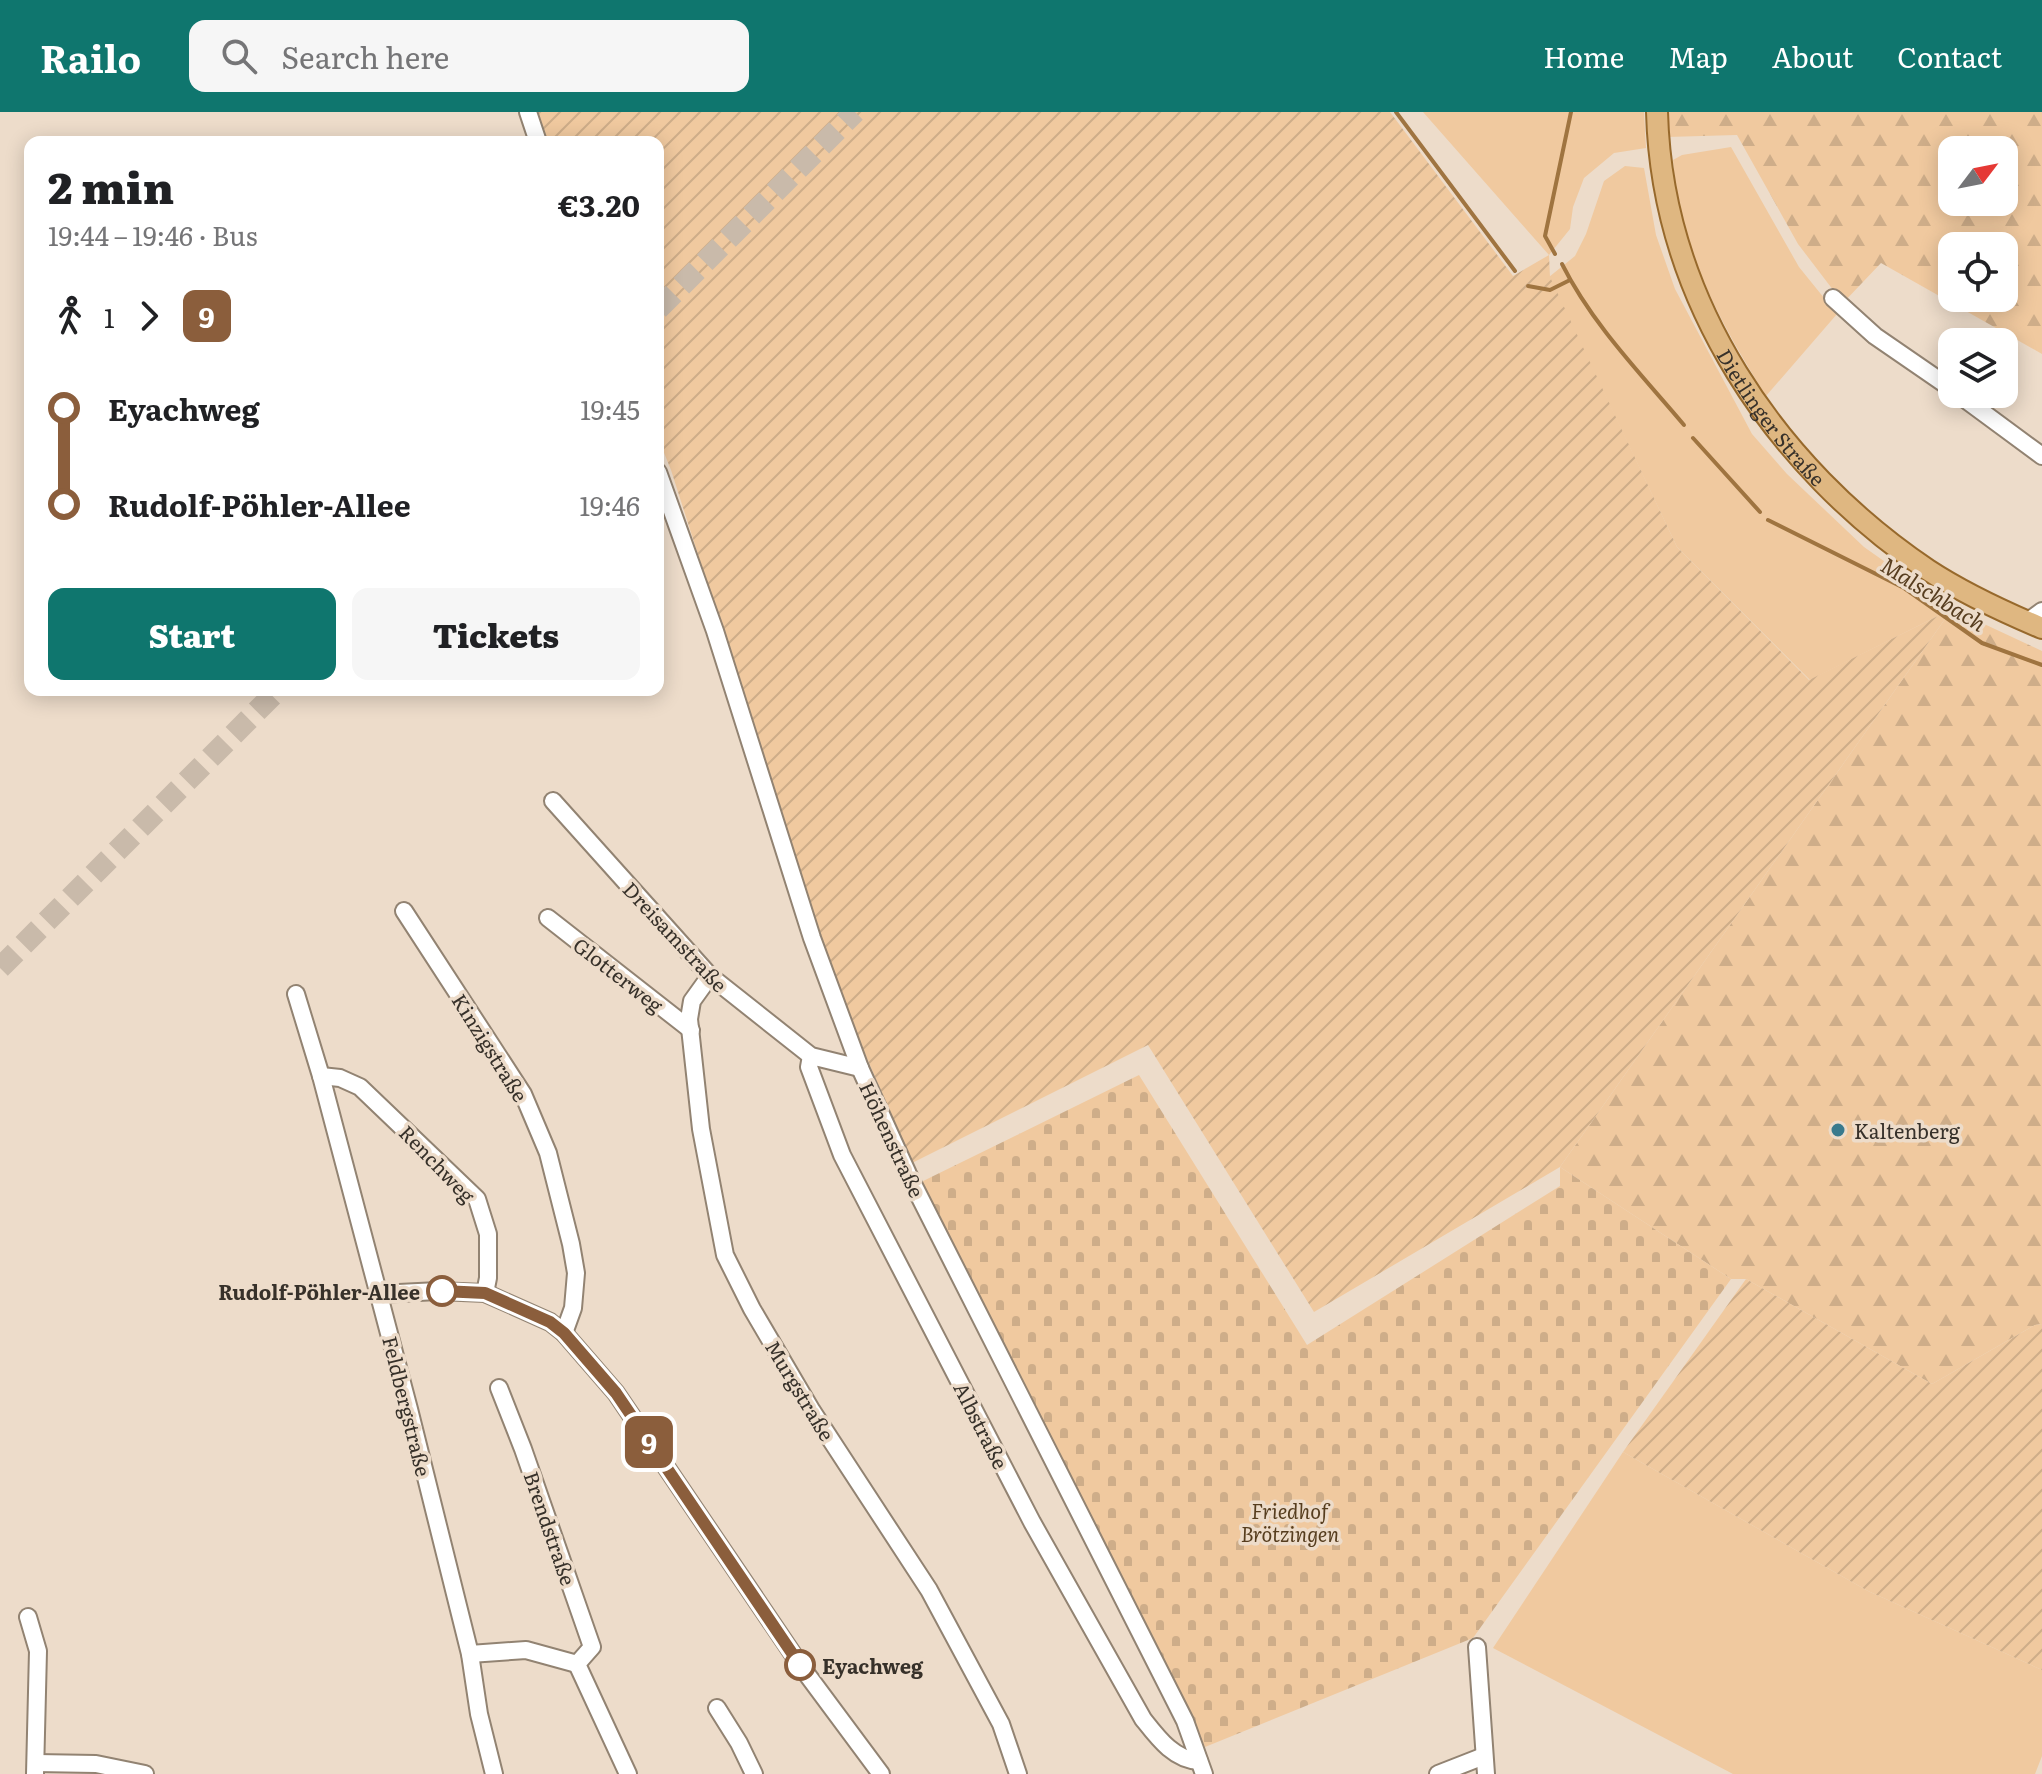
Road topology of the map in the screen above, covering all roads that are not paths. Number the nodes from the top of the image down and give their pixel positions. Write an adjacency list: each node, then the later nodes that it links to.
1 (528, 112): 3 (street)
2 (1657, 112): 9 (main road, Dietlinger Straße)
3 (536, 136)
4 (1833, 298): 5 (street)
5 (1938, 379)
6 (1977, 408): 7 (street)
7 (2042, 456)
8 (664, 489): 17 (street, Höhenstraße)
9 (2037, 620)
10 (553, 801): 13 (street, Dreisamstraße)
11 (404, 911): 21 (street, Kinzigstraße)
12 (548, 918): 15 (street, Glotterweg)
13 (710, 976): 15 (street, Murgstraße); 16 (street, Dreisamstraße)
14 (296, 994): 18 (street, Feldbergstraße)
15 (691, 1030): 36 (street, Murgstraße)
16 (811, 1056): 17 (street, Dreisamstraße); 30 (street, Albstraße)
17 (860, 1068): 30 (street, Höhenstraße)
18 (321, 1076): 19 (street, Renchweg); 20 (street, Feldbergstraße)
19 (485, 1293): 20 (street); 21 (street)
20 (379, 1294): 25 (street, Feldbergstraße)
21 (564, 1333): 35 (street)
22 (499, 1388): 26 (street, Brendstraße)
23 (28, 1617): 29 (street)
24 (1477, 1647): 28 (street)
25 (470, 1654): 26 (street); 32 (street, Feldbergstraße)
26 (577, 1664): 33 (street)
27 (717, 1708): 34 (street)
28 (1484, 1756): 37 (street); 38 (street)
29 (35, 1768): 31 (street)
30 (1202, 1768)
31 (145, 1774)
32 (494, 1774)
33 (628, 1774)
34 (754, 1774)
35 (881, 1774)
36 (1018, 1774)
37 (1438, 1774)
38 (1486, 1774)

